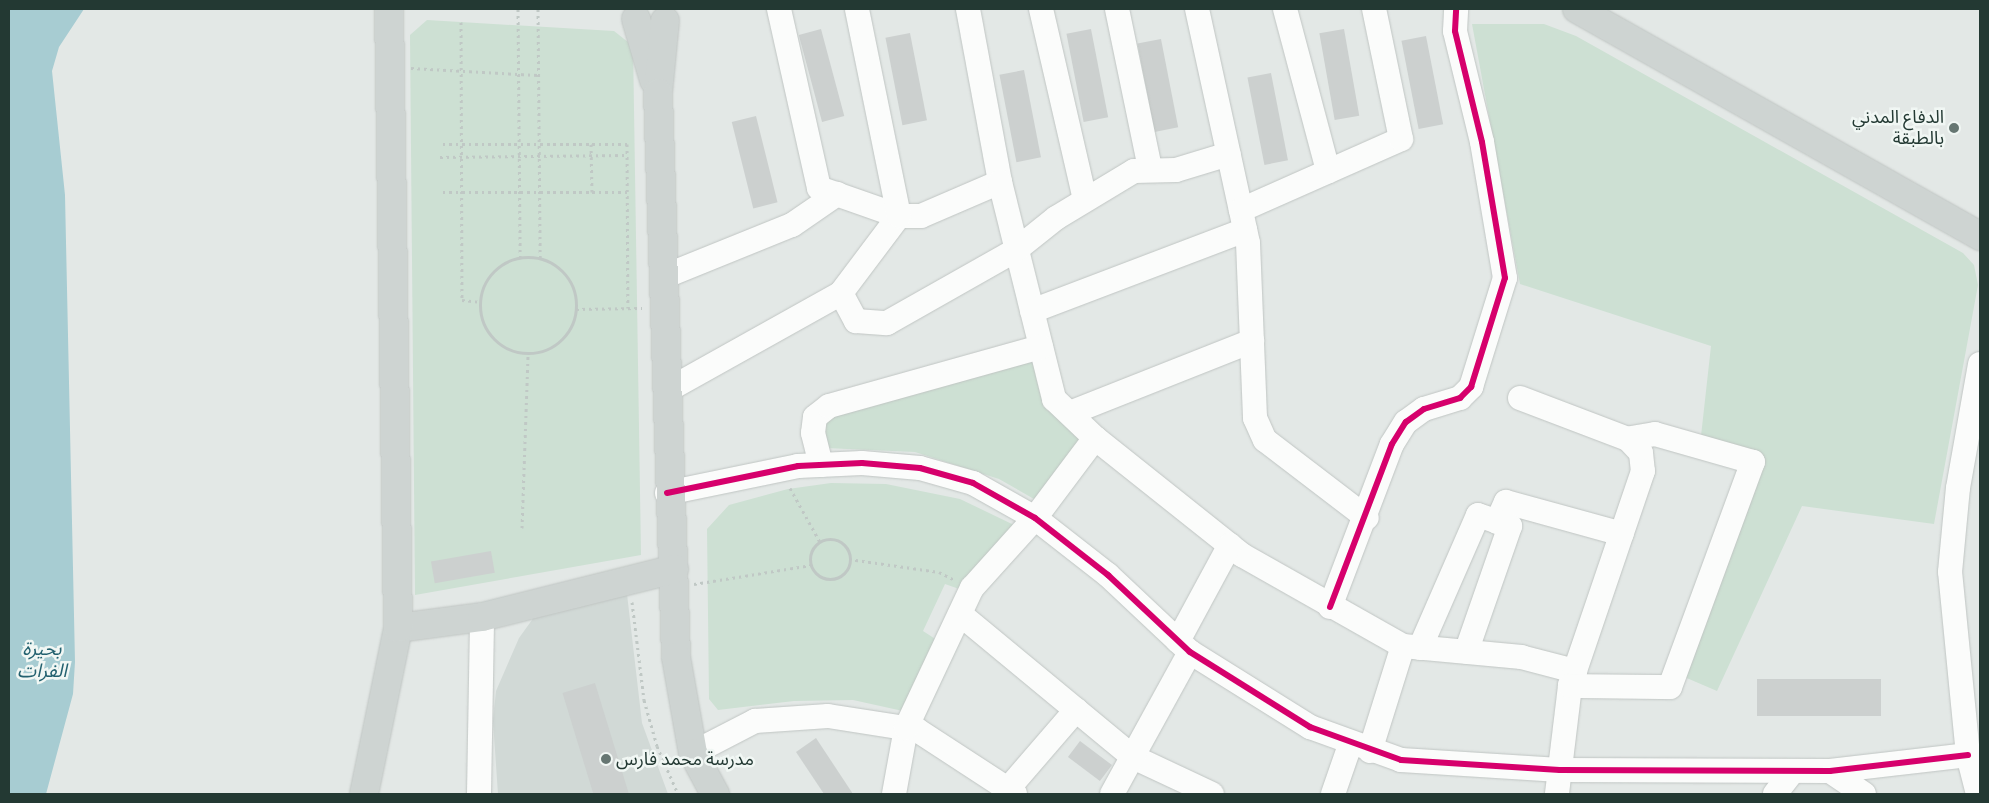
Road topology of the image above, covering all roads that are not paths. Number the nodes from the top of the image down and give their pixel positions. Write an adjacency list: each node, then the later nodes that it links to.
1 (389, 9): 47 (main road)
2 (779, 9): 19 (street)
3 (857, 9): 21 (street)
4 (968, 9): 18 (street)
5 (1041, 9): 20 (street)
6 (1117, 9): 16 (street)
7 (1197, 9): 15 (street)
8 (1285, 9): 17 (street)
9 (1374, 9): 17 (street)
10 (1456, 9): 39 (street)
11 (1577, 9): 23 (main road)
12 (632, 14): 13 (main road); 14 (main road)
13 (671, 15): 14 (main road)
14 (658, 93): 25 (main road)
15 (1229, 154): 16 (street); 22 (street)
16 (1150, 169): 20 (street)
17 (1328, 171): 22 (street)
18 (1000, 182): 21 (street); 24 (street)
19 (837, 194): 21 (street); 25 (street)
20 (1085, 200): 24 (street)
21 (899, 216): 26 (street)
22 (1243, 220): 27 (street); 28 (street)
23 (1980, 236)
24 (1016, 250): 26 (street); 27 (street)
25 (664, 277): 31 (main road)
26 (841, 293): 31 (street)
27 (1032, 311): 29 (street)
28 (1252, 341): 33 (street); 39 (street)
29 (1041, 346): 33 (street); 36 (street)
30 (1980, 364): 56 (street)
31 (666, 391): 37 (main road)
32 (1520, 398): 35 (street)
33 (1070, 413): 34 (street)
34 (1095, 438): 38 (street); 42 (street)
35 (1628, 439): 41 (street); 51 (street)
36 (821, 465): 37 (street); 38 (street)
37 (667, 493): 43 (main road)
38 (1036, 518): 45 (street); 48 (street)
39 (1367, 518): 44 (street)
40 (1496, 522): 41 (street); 49 (street); 50 (street)
41 (1622, 534): 51 (street)
42 (1230, 546): 44 (street); 48 (street)
43 (674, 578): 46 (main road); 55 (main road)
44 (1330, 607): 49 (street)
45 (960, 614): 52 (street); 53 (street)
46 (482, 616): 47 (main road); 63 (street)
47 (398, 628): 62 (main road)
48 (1184, 646): 54 (street); 57 (street)
49 (1411, 647): 50 (street); 54 (street)
50 (1466, 652): 51 (street)
51 (1572, 678): 58 (street)
52 (1076, 710): 57 (street); 61 (street)
53 (906, 728): 55 (street); 61 (street); 65 (street)
54 (1360, 748): 58 (street); 68 (street)
55 (693, 753): 64 (main road)
56 (1968, 755): 60 (street); 72 (street)
57 (1133, 757): 66 (street); 67 (street)
58 (1560, 770): 59 (street); 69 (street)
59 (1793, 771): 60 (street); 70 (street)
60 (1830, 771): 71 (street)
61 (1011, 792)
62 (364, 794)
63 (479, 794)
64 (714, 794)
65 (894, 794)
66 (1112, 794)
67 (1212, 794)
68 (1333, 794)
69 (1558, 794)
70 (1775, 794)
71 (1864, 794)
72 (1978, 794)

